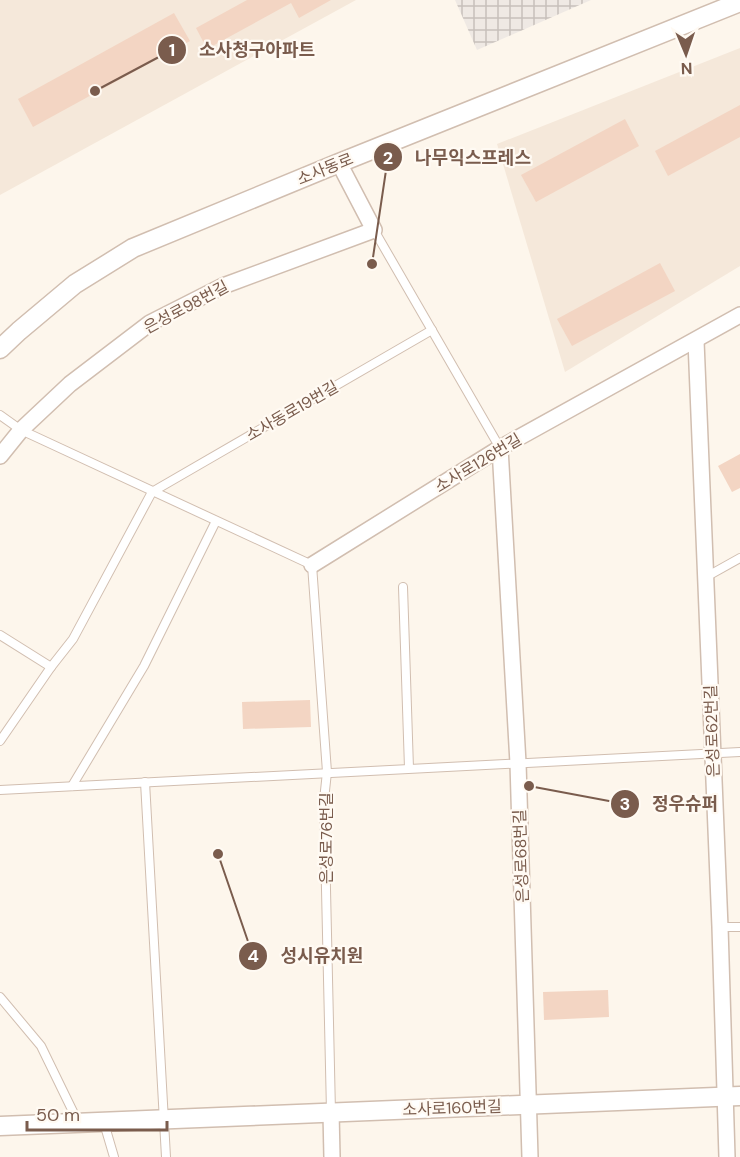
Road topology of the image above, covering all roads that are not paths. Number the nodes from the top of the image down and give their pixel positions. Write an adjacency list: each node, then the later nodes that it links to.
1 (740, 2): 2 (street, 소사동로)
2 (339, 163): 3 (street); 7 (street, 소사동로)
3 (374, 230): 5 (lane); 9 (street, 은성로98번길)
4 (740, 315): 6 (street, 소사로126번길)
5 (432, 330): 10 (lane); 12 (lane, 소사동로19번길)
6 (696, 340): 10 (street, 소사로126번길); 16 (street, 은성로62번길)
7 (0, 350)
8 (0, 415): 9 (lane)
9 (21, 430): 11 (street, 은성로98번길); 12 (lane)
10 (500, 448): 15 (street, 소사로126번길); 23 (street, 은성로68번길)
11 (0, 456)
12 (152, 492): 13 (lane); 19 (lane)
13 (216, 521): 15 (lane); 27 (lane)
14 (740, 558): 16 (lane)
15 (312, 565): 25 (lane, 은성로76번길)
16 (706, 577): 21 (street, 은성로62번길)
17 (403, 587): 24 (lane)
18 (0, 635): 19 (lane)
19 (51, 667): 20 (lane)
20 (0, 741)
21 (713, 752): 22 (lane); 23 (lane); 29 (street, 은성로62번길)
22 (740, 752)
23 (518, 763): 24 (lane); 33 (street, 은성로68번길)
24 (409, 768): 25 (lane)
25 (327, 772): 26 (lane); 34 (lane, 은성로76번길)
26 (145, 782): 27 (lane); 35 (lane)
27 (72, 786): 28 (lane)
28 (0, 790)
29 (720, 927): 30 (lane); 32 (street, 은성로62번길)
30 (740, 927)
31 (0, 997): 37 (lane)
32 (732, 1096): 33 (street, 소사로160번길); 43 (street, 은성로62번길)
33 (527, 1105): 34 (street, 소사로160번길); 42 (street, 은성로68번길)
34 (331, 1113): 35 (street, 소사로160번길); 41 (street)
35 (164, 1119): 36 (street, 소사로160번길); 40 (lane)
36 (103, 1121): 37 (street, 소사로160번길); 39 (lane)
37 (78, 1123): 38 (street, 소사로160번길)
38 (0, 1126)
39 (114, 1157)
40 (166, 1157)
41 (332, 1157)
42 (530, 1157)
43 (727, 1157)

